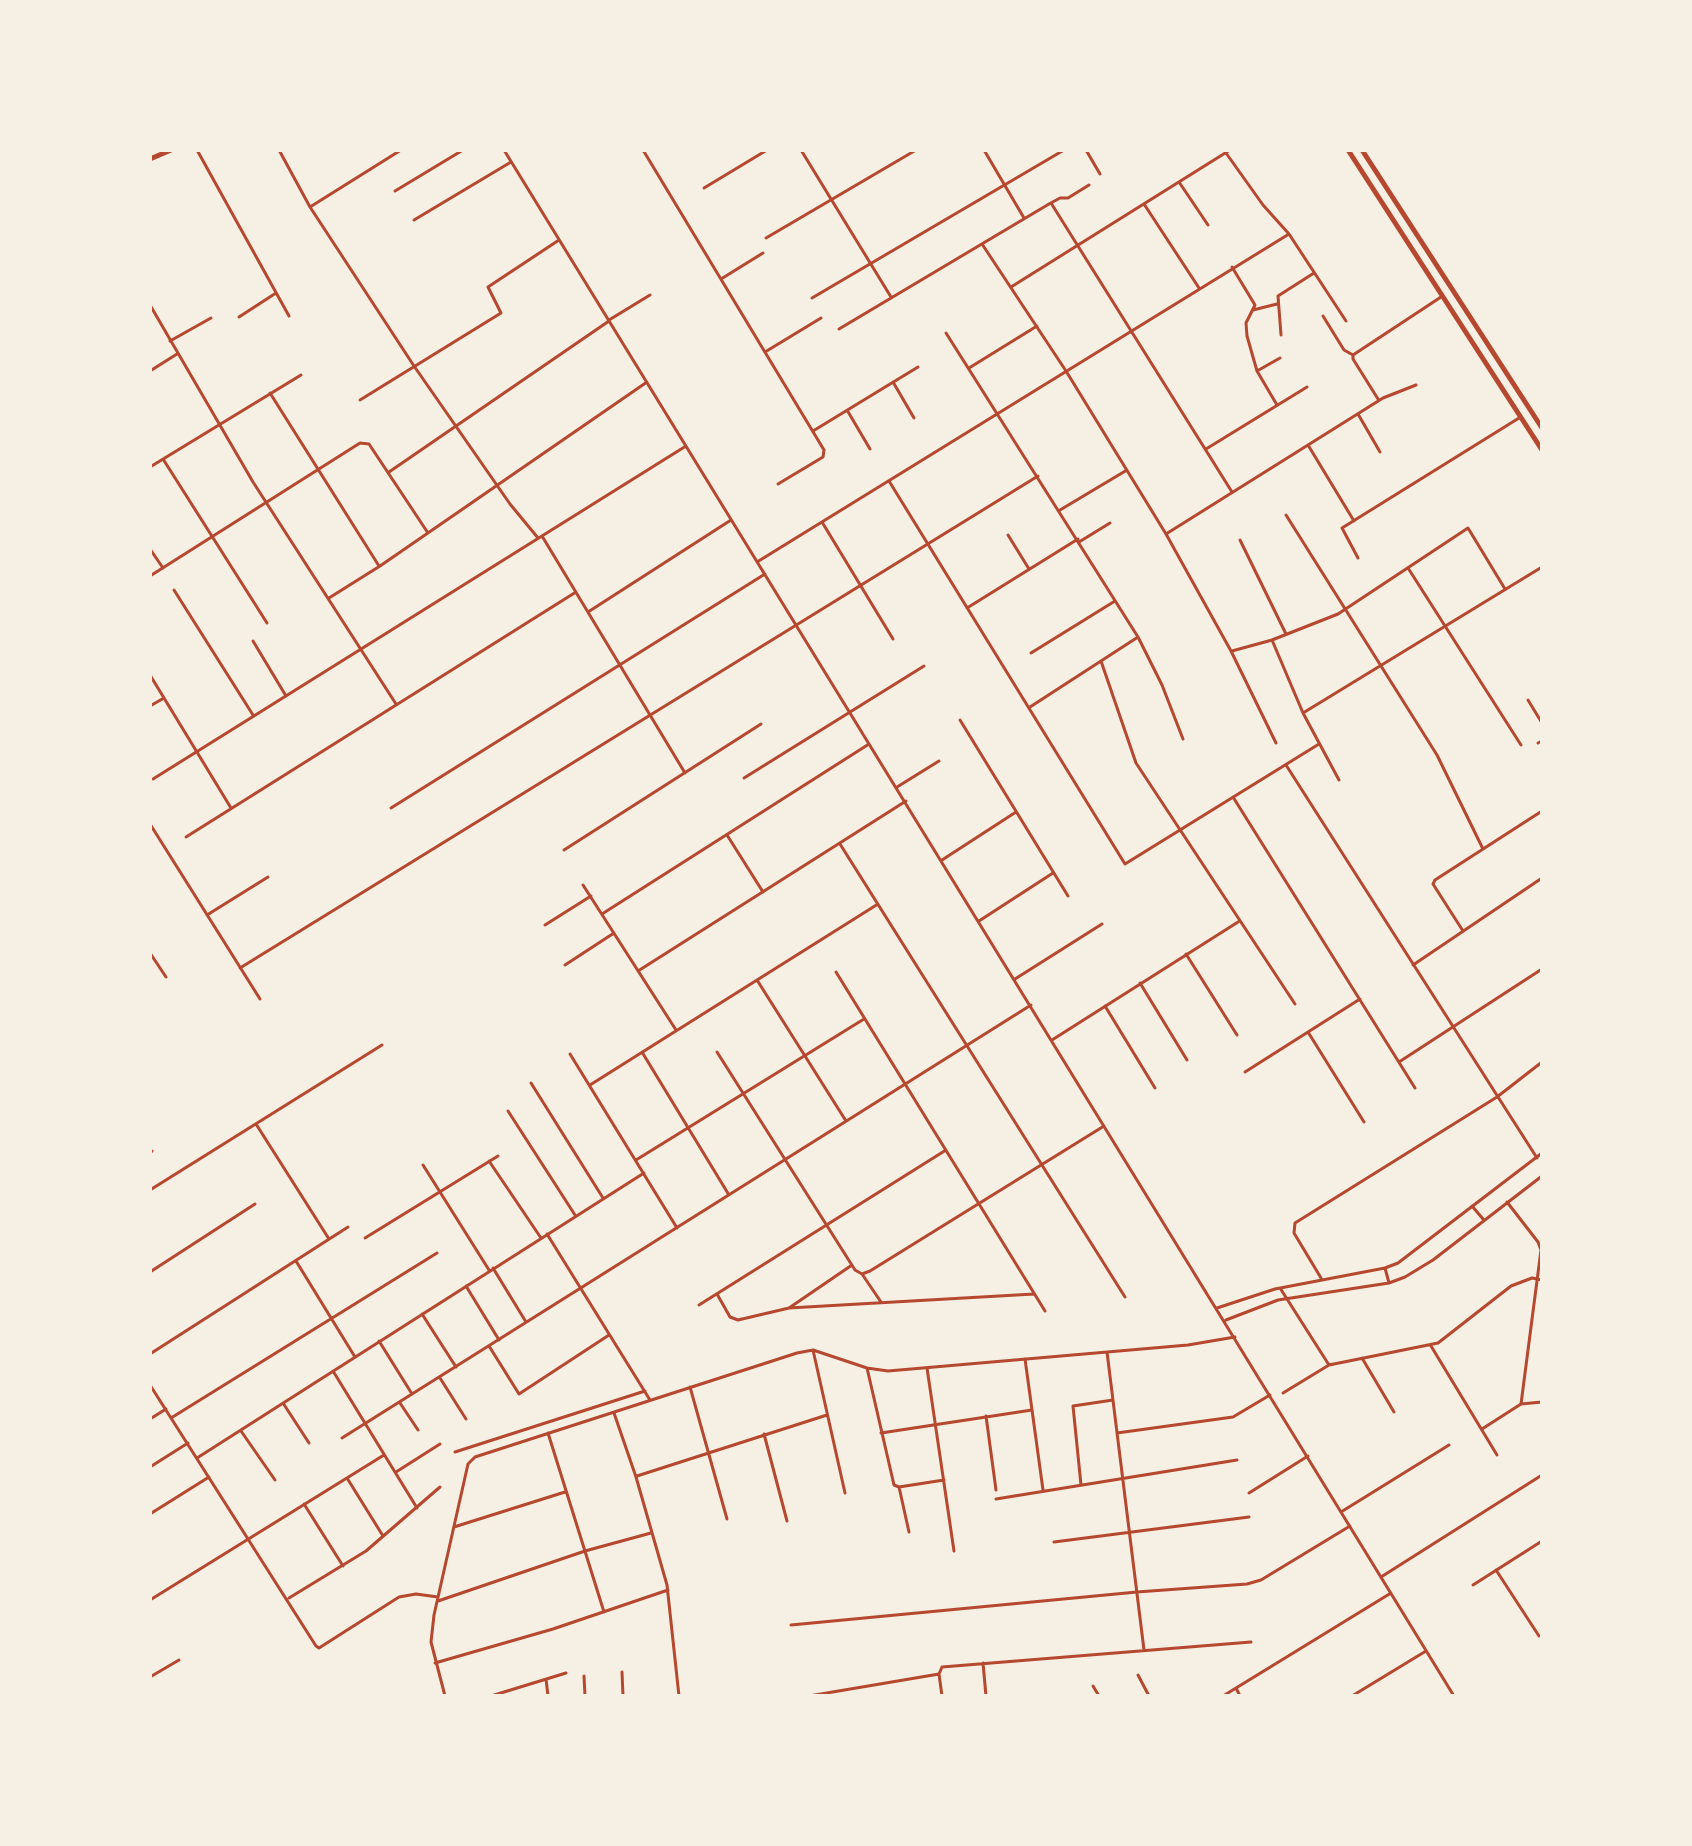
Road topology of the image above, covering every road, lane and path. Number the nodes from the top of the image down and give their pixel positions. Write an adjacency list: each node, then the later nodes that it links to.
1 (171, 150): 17 (main road)
2 (197, 150): 44 (street)
3 (279, 150): 28 (street)
4 (401, 150): 28 (street)
5 (463, 150): 24 (street)
6 (504, 150): 18 (street)
7 (643, 150): 41 (street)
8 (767, 150): 23 (street)
9 (801, 150): 25 (street)
10 (916, 150): 25 (street)
11 (984, 150): 21 (street)
12 (1064, 150): 21 (street)
13 (1086, 150): 19 (street)
14 (1348, 150): 46 (main road)
15 (1362, 150): 91 (main road)
16 (1228, 151): 20 (street); 32 (street)
17 (150, 159)
18 (511, 162): 30 (street); 34 (street)
19 (1100, 174)
20 (1179, 182): 27 (street); 31 (street)
21 (1004, 185): 29 (street); 38 (street)
22 (1089, 185): 26 (street)
23 (704, 188)
24 (395, 191)
25 (831, 200): 33 (street); 38 (street)
26 (1051, 203): 29 (street); 36 (street)
27 (1144, 204): 36 (street); 43 (street)
28 (310, 207): 69 (street)
29 (1024, 218): 35 (street)
30 (414, 220)
31 (1208, 225)
32 (1289, 234): 39 (street); 40 (street)
33 (766, 238)
34 (559, 240): 57 (street); 69 (street)
35 (982, 244): 42 (street); 48 (street)
36 (1078, 245): 42 (street); 61 (street)
37 (763, 253): 41 (street)
38 (870, 263): 47 (street); 48 (street)
39 (1232, 267): 43 (street); 51 (street)
40 (1314, 273): 49 (street); 58 (street)
41 (721, 279): 65 (street)
42 (1011, 287): 59 (street)
43 (1199, 288): 61 (street)
44 (276, 293): 52 (street); 54 (street)
45 (650, 295): 57 (street)
46 (1444, 295): 67 (street); 87 (main road)
47 (812, 298)
48 (892, 298): 60 (street)
49 (1278, 304): 51 (street); 63 (street)
50 (150, 305): 64 (street)
51 (1253, 310): 74 (street)
52 (289, 316)
53 (1323, 316): 67 (street)
54 (239, 317)
55 (211, 318): 64 (street)
56 (821, 318): 65 (street)
57 (609, 321): 76 (street); 90 (street)
58 (1346, 321)
59 (1037, 326): 71 (street); 73 (street)
60 (839, 329)
61 (1131, 330): 73 (street); 96 (street)
62 (946, 333): 71 (street)
63 (1281, 335)
64 (170, 341): 66 (street)
65 (765, 352): 92 (street)
66 (177, 354): 72 (street); 89 (street)
67 (1353, 355): 82 (street)
68 (1280, 358): 74 (street)
69 (414, 366): 81 (street); 90 (street)
70 (918, 367): 77 (street)
71 (969, 368): 85 (street)
72 (150, 371)
73 (1066, 371): 85 (street); 102 (street)
74 (1257, 371): 83 (street)
75 (301, 375): 80 (street)
76 (647, 382): 94 (street); 106 (street)
77 (893, 382): 84 (street); 88 (street)
78 (1416, 385): 82 (street)
79 (1307, 387): 83 (street)
80 (270, 393): 89 (street); 101 (street)
81 (360, 400)
82 (1379, 401): 86 (street)
83 (1277, 405): 96 (street)
84 (847, 410): 92 (street); 95 (street)
85 (998, 413): 104 (street); 105 (street)
86 (1358, 414): 93 (street); 98 (street)
87 (1521, 417): 97 (main road); 113 (street)
88 (914, 418)
89 (219, 424): 99 (street); 109 (street)
90 (456, 427): 103 (street); 106 (street)
91 (1542, 428)
92 (813, 431): 107 (street)
93 (1308, 444): 108 (street); 113 (street)
94 (686, 446): 112 (street); 120 (street)
95 (870, 449)
96 (1206, 449): 108 (street)
97 (1542, 450)
98 (1380, 452)
99 (163, 459): 100 (street); 119 (street)
100 (150, 467)
101 (318, 469): 103 (street); 109 (street); 127 (street)
102 (1127, 470): 110 (street); 117 (street)
103 (389, 472): 116 (street)
104 (1038, 476): 110 (street); 123 (street)
105 (889, 481): 114 (street); 123 (street)
106 (495, 484): 116 (street); 120 (street)
107 (778, 484)
108 (1232, 492): 117 (street)
109 (266, 502): 119 (street); 138 (street)
110 (1060, 510): 121 (street)
111 (1286, 515): 141 (street)
112 (731, 520): 126 (street); 142 (street)
113 (1354, 521): 125 (street)
114 (822, 522): 126 (street); 134 (street)
115 (1110, 523): 121 (street)
116 (428, 533): 127 (street)
117 (1166, 534): 152 (street)
118 (1008, 535): 131 (street)
119 (213, 536): 129 (street); 143 (street)
120 (540, 537): 137 (street); 151 (street)
121 (1079, 540): 131 (street); 139 (street)
122 (1240, 540): 146 (street)
123 (928, 544): 134 (street); 140 (street)
124 (150, 549): 129 (street)
125 (1358, 558)
126 (757, 562): 132 (street)
127 (380, 566): 138 (street)
128 (1542, 567): 135 (street)
129 (163, 568): 133 (street)
130 (1408, 568): 135 (street); 141 (street); 145 (street)
131 (1029, 569): 140 (street)
132 (765, 574): 144 (street); 155 (street)
133 (150, 576)
134 (861, 586): 144 (street); 148 (street)
135 (1505, 589): 145 (street)
136 (174, 590): 167 (street)
137 (576, 592): 142 (street); 162 (street)
138 (328, 598): 151 (street)
139 (1115, 601): 147 (street); 153 (street)
140 (967, 608): 164 (street)
141 (1345, 610): 146 (street); 156 (street)
142 (588, 612): 155 (street)
143 (267, 623)
144 (797, 626): 165 (street); 168 (street)
145 (1445, 626): 156 (street); 176 (street)
146 (1286, 635): 149 (street)
147 (1138, 637): 154 (street); 172 (street)
148 (893, 639)
149 (1272, 640): 152 (street); 166 (street)
150 (253, 641): 159 (street)
151 (361, 649): 159 (street); 162 (street)
152 (1231, 651): 173 (street)
153 (1031, 653)
154 (1101, 661): 164 (street); 192 (street)
155 (620, 664): 168 (street); 188 (street)
156 (1382, 665): 166 (street); 196 (street)
157 (924, 666): 165 (street)
158 (150, 675): 160 (street)
159 (286, 696): 167 (street)
160 (164, 698): 163 (street); 177 (street)
161 (1528, 700): 170 (street)
162 (396, 704): 187 (street)
163 (150, 706)
164 (1029, 708): 192 (street)
165 (850, 712): 174 (street); 181 (street)
166 (1303, 713): 175 (street)
167 (254, 716): 177 (street)
168 (650, 716): 180 (street); 219 (street)
169 (960, 720): 190 (street)
170 (1542, 723)
171 (761, 724): 180 (street)
172 (1183, 739)
173 (1276, 743)
174 (869, 744): 184 (street); 193 (street)
175 (1319, 744): 179 (street); 183 (street)
176 (1521, 745)
177 (197, 752): 182 (street); 187 (street)
178 (939, 761): 184 (street)
179 (1286, 765): 185 (street); 218 (street)
180 (685, 773): 197 (street)
181 (744, 778)
182 (153, 779)
183 (1339, 780)
184 (897, 787): 186 (street)
185 (1233, 797): 192 (street); 228 (street)
186 (906, 801): 195 (street); 198 (street)
187 (231, 808): 194 (street)
188 (391, 808)
189 (1542, 811): 196 (street)
190 (1016, 812): 198 (street); 199 (street)
191 (150, 824): 208 (street)
192 (1179, 830): 210 (street)
193 (727, 835): 203 (street); 207 (street)
194 (186, 837)
195 (840, 844): 203 (street); 206 (street)
196 (1483, 849): 213 (street)
197 (564, 850)
198 (942, 860): 209 (street)
199 (1053, 873): 205 (street); 209 (street)
200 (268, 877): 208 (street)
201 (1542, 878): 213 (street)
202 (583, 885): 204 (street)
203 (763, 892): 221 (street)
204 (591, 896): 207 (street); 212 (street)
205 (1068, 896)
206 (878, 904): 225 (street); 239 (street)
207 (602, 914): 214 (street)
208 (207, 915): 219 (street)
209 (979, 921): 224 (street)
210 (1239, 921): 216 (street); 229 (street)
211 (1102, 924): 224 (street)
212 (545, 925)
213 (1463, 931): 218 (street)
214 (614, 933): 217 (street); 221 (street)
215 (150, 953): 223 (street)
216 (1186, 954): 226 (street); 236 (street)
217 (565, 965)
218 (1413, 965): 233 (street)
219 (240, 968): 227 (street)
220 (1542, 969): 233 (street)
221 (638, 971): 234 (street)
222 (836, 972): 232 (street)
223 (166, 977)
224 (1015, 979): 230 (street)
225 (757, 980): 234 (street); 243 (street)
226 (1140, 983): 231 (street); 244 (street)
227 (260, 999)
228 (1360, 999): 235 (street); 245 (street)
229 (1295, 1004)
230 (1031, 1005): 237 (street); 239 (street)
231 (1105, 1006): 237 (street); 251 (street)
232 (865, 1018): 243 (street); 249 (street)
233 (1452, 1027): 245 (street); 254 (street)
234 (676, 1031): 240 (street)
235 (1308, 1032): 247 (street); 257 (street)
236 (1237, 1035)
237 (1052, 1040): 259 (street)
238 (382, 1045): 258 (street)
239 (967, 1045): 249 (street); 269 (street)
240 (642, 1052): 250 (street); 260 (street)
241 (717, 1052): 253 (street)
242 (570, 1054): 250 (street)
243 (805, 1056): 253 (street); 256 (street)
244 (1187, 1060)
245 (1399, 1062): 252 (street)
246 (1542, 1062): 254 (street)
247 (1245, 1072)
248 (531, 1083): 275 (street)
249 (905, 1084): 256 (street); 261 (street)
250 (590, 1085): 266 (street)
251 (1155, 1088)
252 (1415, 1088)
253 (744, 1094): 260 (street); 265 (street)
254 (1497, 1097): 264 (street); 296 (street)
255 (508, 1111): 280 (street)
256 (846, 1121): 265 (street)
257 (1364, 1122)
258 (255, 1123): 272 (street); 288 (street)
259 (1105, 1125): 269 (street); 309 (street)
260 (688, 1128): 266 (street); 274 (street)
261 (946, 1150): 277 (street); 282 (street)
262 (1542, 1153): 264 (street)
263 (498, 1156): 267 (street)
264 (1537, 1158): 279 (street)
265 (786, 1159): 274 (street); 282 (street)
266 (636, 1160): 270 (street)
267 (489, 1161): 273 (street); 287 (street)
268 (423, 1165): 273 (street)
269 (1042, 1165): 277 (street); 304 (street)
270 (644, 1173): 275 (street); 284 (street)
271 (1542, 1176): 276 (street)
272 (150, 1190)
273 (440, 1192): 286 (street); 293 (street)
274 (729, 1195): 284 (street)
275 (603, 1198): 280 (street)
276 (1507, 1202): 281 (street); 297 (street)
277 (979, 1203): 295 (street); 303 (street)
278 (255, 1204): 294 (street)
279 (1472, 1206): 281 (street); 292 (street)
280 (575, 1216): 285 (street)
281 (1484, 1220): 298 (street)
282 (827, 1225): 291 (street); 302 (street)
283 (348, 1227): 288 (street)
284 (677, 1228): 300 (street)
285 (547, 1234): 287 (street); 300 (street)
286 (365, 1238)
287 (541, 1238): 293 (street)
288 (329, 1239): 290 (street)
289 (437, 1253): 312 (street)
290 (296, 1261): 312 (street); 323 (street)
291 (852, 1265): 295 (street); 308 (street)
292 (1385, 1268): 296 (street); 298 (street)
293 (491, 1270): 299 (street); 314 (street)
294 (150, 1272)
295 (862, 1274): 306 (street)
296 (1321, 1278): 301 (street)
297 (1540, 1280): 320 (street); 344 (street)
298 (1389, 1283): 305 (street)
299 (466, 1286): 311 (street); 317 (street)
300 (581, 1288): 314 (street); 315 (street)
301 (1280, 1288): 305 (street); 309 (street)
302 (717, 1294): 307 (street); 308 (street)
303 (1035, 1294): 306 (street); 310 (street)
304 (1125, 1297)
305 (1288, 1299): 313 (street); 327 (street)
306 (881, 1302): 308 (street)
307 (699, 1305)
308 (789, 1308)
309 (1217, 1308): 313 (street)
310 (1045, 1311)
311 (422, 1314): 318 (street); 328 (street)
312 (332, 1319): 324 (street); 351 (street)
313 (1225, 1320): 316 (street)
314 (526, 1322): 317 (street)
315 (610, 1335): 319 (street); 335 (street)
316 (1235, 1337): 322 (street); 338 (street)
317 (499, 1340): 319 (street)
318 (379, 1341): 324 (street); 337 (street)
319 (489, 1346): 328 (street)
320 (1431, 1346): 325 (street); 356 (street)
321 (813, 1350): 329 (street); 334 (street); 349 (street)
322 (1107, 1352): 326 (street); 339 (street)
323 (150, 1354)
324 (355, 1357): 331 (street)
325 (1362, 1358): 327 (street); 347 (street)
326 (1025, 1359): 330 (street); 346 (street)
327 (1329, 1365): 336 (street)
328 (456, 1367): 332 (street)
329 (867, 1368): 330 (street); 360 (street)
330 (927, 1368): 354 (street)
331 (333, 1371): 343 (street); 355 (street)
332 (440, 1377): 337 (street); 353 (street)
333 (150, 1385): 345 (street)
334 (690, 1387): 340 (street); 369 (street)
335 (645, 1391): 340 (street); 368 (street)
336 (1283, 1393)
337 (412, 1394): 341 (street)
338 (1270, 1395): 361 (street); 372 (street)
339 (1113, 1400): 361 (street); 384 (street)
340 (651, 1401): 348 (street)
341 (400, 1402): 355 (street); 358 (street)
342 (1542, 1402): 344 (street)
343 (283, 1403): 357 (street); 365 (street)
344 (1521, 1404): 356 (street)
345 (166, 1409): 351 (street); 352 (street)
346 (1032, 1410): 350 (street); 388 (street)
347 (1394, 1412)
348 (614, 1413): 359 (street); 379 (street)
349 (827, 1415): 362 (street); 390 (street)
350 (986, 1416): 354 (street); 387 (street)
351 (171, 1418): 364 (street)
352 (150, 1419)
353 (466, 1419)
354 (935, 1423): 360 (street); 383 (street)
355 (365, 1424): 363 (street); 370 (street)
356 (1481, 1429): 371 (street)
357 (241, 1430): 373 (street); 382 (street)
358 (418, 1430)
359 (548, 1433): 389 (street); 401 (street)
360 (881, 1433): 386 (street)
361 (1117, 1433): 381 (street)
362 (764, 1434): 369 (street); 399 (street)
363 (342, 1438)
364 (188, 1443): 373 (street); 375 (street)
365 (309, 1443)
366 (440, 1444): 376 (street)
367 (1449, 1445): 395 (street)
368 (455, 1452)
369 (709, 1453): 379 (street); 398 (street)
370 (384, 1455): 376 (street); 380 (street)
371 (1497, 1455)
372 (1308, 1456): 391 (street); 395 (street)
373 (197, 1458): 378 (street)
374 (1237, 1460): 381 (street)
375 (150, 1467)
376 (395, 1472): 394 (street)
377 (1542, 1475): 413 (street)
378 (209, 1477): 396 (street); 406 (street)
379 (636, 1477): 404 (street)
380 (347, 1478): 393 (street); 405 (street)
381 (1122, 1478): 384 (street); 402 (street)
382 (275, 1480)
383 (944, 1480): 386 (street); 410 (street)
384 (1081, 1485): 388 (street)
385 (440, 1487): 394 (street)
386 (899, 1487): 403 (street)
387 (996, 1490)
388 (1043, 1491): 392 (street)
389 (565, 1492): 401 (street); 409 (street)
390 (845, 1493)
391 (1249, 1493)
392 (996, 1499)
393 (304, 1504): 406 (street); 411 (street)
394 (417, 1508): 405 (street)
395 (1341, 1512): 400 (street)
396 (150, 1514)
397 (1249, 1517): 402 (street)
398 (727, 1519)
399 (787, 1521)
400 (1350, 1526): 413 (street); 416 (street)
401 (454, 1527): 419 (street)
402 (1129, 1531): 408 (street); 416 (street)
403 (909, 1532)
404 (651, 1533): 409 (street); 415 (street)
405 (383, 1536): 411 (street)
406 (249, 1539): 418 (street); 420 (street)
407 (1542, 1541): 412 (street)
408 (1054, 1542)
409 (585, 1551): 419 (street); 421 (street)
410 (954, 1551)
411 (343, 1566): 418 (street)
412 (1496, 1570): 414 (street); 423 (street)
413 (1381, 1577): 417 (street)
414 (1473, 1585)
415 (668, 1590): 421 (street); 446 (street)
416 (1137, 1592): 422 (street); 425 (street)
417 (1391, 1593): 426 (street); 438 (street)
418 (287, 1599): 419 (street)
419 (438, 1599): 428 (street)
420 (150, 1600)
421 (604, 1612): 428 (street)
422 (791, 1625)
423 (1539, 1636)
424 (1251, 1642): 425 (street)
425 (1144, 1651): 429 (street)
426 (1426, 1651): 439 (street); 456 (street)
427 (179, 1660): 435 (street)
428 (434, 1663): 441 (street)
429 (983, 1663): 432 (street); 449 (street)
430 (622, 1672): 445 (street)
431 (566, 1673): 436 (street)
432 (939, 1674): 447 (street); 448 (street)
433 (1138, 1675): 451 (street)
434 (584, 1676): 444 (street)
435 (150, 1677)
436 (546, 1679): 440 (street); 443 (street)
437 (1093, 1686): 450 (street)
438 (1236, 1688): 452 (street); 453 (street)
439 (1365, 1688): 454 (street); 455 (street)
440 (505, 1694): 442 (street)
441 (445, 1696)
442 (491, 1696)
443 (548, 1696)
444 (585, 1696)
445 (623, 1696)
446 (679, 1696)
447 (809, 1696)
448 (942, 1696)
449 (986, 1696)
450 (1099, 1696)
451 (1149, 1696)
452 (1223, 1696)
453 (1240, 1696)
454 (1352, 1696)
455 (1370, 1696)
456 (1454, 1696)

